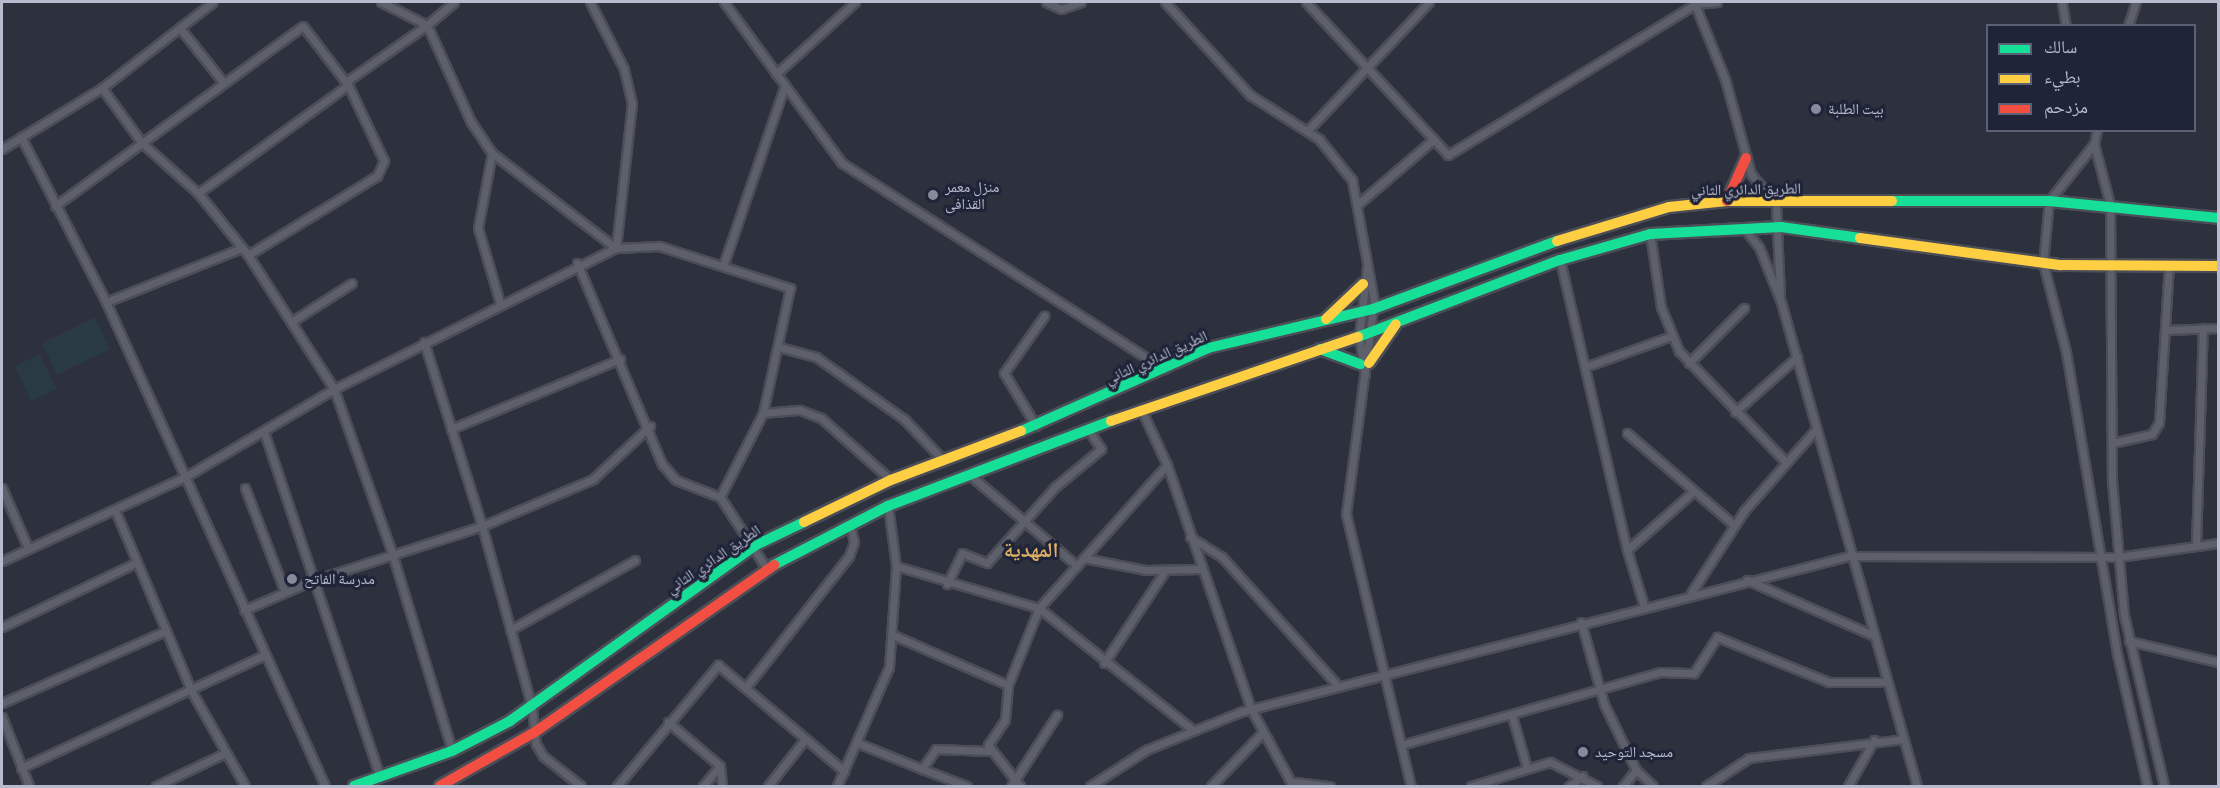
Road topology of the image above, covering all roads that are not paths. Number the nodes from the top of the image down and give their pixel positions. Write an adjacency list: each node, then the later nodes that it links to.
1 (213, 2): 19 (street)
2 (381, 2): 18 (street)
3 (454, 2): 18 (street)
4 (590, 2): 47 (street)
5 (724, 2): 21 (street)
6 (855, 2): 21 (street)
7 (1046, 2): 8 (street)
8 (1081, 2)
9 (1165, 2): 26 (street)
10 (1306, 2): 20 (street)
11 (1429, 2): 20 (street)
12 (1717, 2): 15 (street)
13 (2062, 2): 16 (street)
14 (2136, 2): 17 (street)
15 (1695, 3): 29 (street); 34 (street)
16 (2066, 24)
17 (2129, 24)
18 (427, 25): 23 (street); 33 (street)
19 (180, 28): 22 (street); 25 (street)
20 (1367, 63): 26 (street); 29 (street)
21 (776, 74): 24 (street)
22 (223, 82): 23 (street); 30 (street)
23 (347, 83): 35 (street); 48 (street)
24 (785, 85): 51 (street); 83 (street)
25 (102, 88): 28 (street); 30 (street)
26 (1308, 130): 40 (street)
27 (2097, 132): 31 (street)
28 (21, 137): 32 (street); 41 (street)
29 (1434, 139): 40 (street)
30 (142, 143): 35 (street); 41 (street)
31 (2094, 144): 37 (street); 39 (street)
32 (2, 148)
33 (492, 153): 47 (street); 61 (street)
34 (1746, 158): 36 (main road); 38 (street)
35 (198, 193): 46 (street)
36 (1726, 201): 38 (main road, الطريق الدائري الثاني); 63 (main road, الطريق الدائري الثاني)
37 (2049, 201): 38 (main road, الطريق الدائري الثاني); 39 (main road, الطريق الدائري الثاني); 52 (street)
38 (1776, 204): 43 (street)
39 (2110, 204): 42 (main road); 55 (street)
40 (1357, 205): 56 (street)
41 (55, 206): 59 (street)
42 (2218, 218)
43 (1781, 227): 44 (main road); 52 (main road); 60 (street)
44 (1744, 228): 45 (main road); 60 (street)
45 (1650, 234): 49 (main road); 74 (street)
46 (242, 248): 48 (street); 59 (street)
47 (616, 248): 50 (street); 51 (street)
48 (248, 255): 66 (street)
49 (1560, 260): 68 (main road); 82 (street)
50 (578, 262): 61 (street); 79 (street)
51 (724, 263): 76 (street)
52 (2043, 263): 55 (main road); 120 (street)
53 (2169, 266): 54 (main road); 55 (main road); 71 (street)
54 (2218, 266)
55 (2107, 267): 95 (street)
56 (1367, 268): 58 (street); 63 (street)
57 (352, 283): 66 (street)
58 (1363, 284): 64 (street); 67 (main road)
59 (106, 302): 100 (street)
60 (1780, 302): 78 (street)
61 (500, 303): 75 (street)
62 (1744, 308): 80 (street)
63 (1373, 309): 64 (main road, الطريق الدائري الثاني); 72 (street)
64 (1362, 312): 67 (main road, الطريق الدائري الثاني); 73 (street)
65 (1044, 316): 89 (street)
66 (291, 322): 84 (street)
67 (1323, 322): 83 (main road, الطريق الدائري الثاني)
68 (1396, 324): 72 (main road); 81 (main road)
69 (2203, 328): 70 (street); 71 (street); 115 (street)
70 (2218, 328)
71 (2166, 330): 95 (street)
72 (1371, 332): 73 (main road); 81 (street)
73 (1359, 336): 77 (main road); 81 (street)
74 (1671, 336): 80 (street); 82 (street)
75 (424, 342): 84 (street); 90 (street)
76 (780, 347): 87 (street); 96 (street)
77 (1320, 349): 81 (main road); 85 (main road)
78 (1797, 357): 86 (street); 92 (street)
79 (620, 359): 88 (street); 90 (street)
80 (1689, 363): 86 (street)
81 (1365, 367): 149 (street)
82 (1585, 367): 117 (street)
83 (1164, 369): 89 (main road, الطريق الدائري الثاني)
84 (334, 389): 93 (street); 118 (street)
85 (1141, 409): 91 (main road); 98 (street)
86 (1735, 412): 97 (street)
87 (763, 413): 101 (street); 105 (street)
88 (650, 426): 105 (street); 111 (street)
89 (1036, 426): 96 (main road, الطريق الدائري الثاني)
90 (451, 429): 111 (street)
91 (1088, 429): 99 (main road); 108 (street)
92 (1816, 429): 97 (street); 119 (street)
93 (264, 432): 100 (street); 131 (street)
94 (1627, 433): 104 (street)
95 (2112, 443): 121 (street)
96 (943, 460): 101 (main road, الطريق الدائري الثاني)
97 (1785, 461): 110 (street)
98 (1167, 465): 112 (street); 122 (street)
99 (971, 476): 106 (main road); 108 (street)
100 (185, 477): 107 (street); 138 (street)
101 (891, 480): 114 (main road, الطريق الدائري الثاني)
102 (2, 488): 116 (street)
103 (245, 489): 134 (street)
104 (1694, 491): 110 (street); 117 (street)
105 (720, 496): 114 (street)
106 (888, 506): 109 (main road); 126 (street)
107 (115, 510): 116 (street); 125 (street)
108 (1024, 520): 127 (street); 133 (street)
109 (850, 524): 128 (main road); 153 (street)
110 (1734, 525): 135 (street)
111 (482, 526): 118 (street); 141 (street)
112 (1190, 537): 129 (street); 152 (street)
113 (2218, 543): 115 (street)
114 (754, 546): 128 (street); 157 (main road, الطريق الدائري الثاني)
115 (2196, 546): 121 (street)
116 (28, 548): 124 (street)
117 (1627, 550): 136 (street)
118 (392, 553): 131 (street); 171 (street)
119 (1849, 556): 120 (street); 132 (street); 144 (street)
120 (2103, 556): 121 (street); 209 (street)
121 (2118, 557): 145 (street)
122 (1084, 558): 127 (street); 130 (street)
123 (635, 560): 141 (street)
124 (2, 561)
125 (135, 563): 140 (street); 142 (street)
126 (896, 566): 133 (street); 143 (street)
127 (1077, 566): 137 (street)
128 (767, 569): 164 (main road)
129 (1201, 569): 130 (street); 158 (street)
130 (1165, 571): 148 (street)
131 (314, 580): 134 (street); 180 (street)
132 (1748, 580): 135 (street); 144 (street)
133 (947, 584): 137 (street)
134 (285, 592): 138 (street)
135 (1690, 593): 136 (street)
136 (1644, 606): 139 (street)
137 (1039, 608): 148 (street); 151 (street)
138 (244, 610): 146 (street)
139 (1581, 622): 149 (street); 154 (street)
140 (2, 627)
141 (510, 630): 157 (street)
142 (165, 631): 155 (street); 156 (street)
143 (893, 634): 151 (street); 169 (street)
144 (1872, 635): 150 (street)
145 (2129, 641): 147 (street); 210 (street)
146 (264, 655): 155 (street); 187 (street)
147 (2218, 662)
148 (1104, 663): 163 (street)
149 (1383, 673): 152 (street); 170 (street)
150 (1886, 682): 154 (street); 166 (street)
151 (1008, 685): 172 (street)
152 (1338, 686): 158 (street)
153 (746, 687): 162 (street); 167 (street)
154 (1600, 691): 160 (street); 178 (street)
155 (192, 692): 173 (street); 175 (street)
156 (2, 703)
157 (532, 708): 164 (street); 171 (main road, الطريق الدائري الثاني)
158 (1251, 709): 163 (street); 165 (street)
159 (1057, 715): 183 (street)
160 (1512, 716): 170 (street); 176 (street)
161 (2, 717): 175 (street)
162 (668, 722): 174 (street); 191 (street)
163 (1193, 730): 197 (street)
164 (536, 732): 189 (main road); 190 (street)
165 (1263, 732): 182 (street); 198 (street)
166 (1903, 739): 168 (street); 208 (street)
167 (805, 740): 179 (street); 194 (street)
168 (1874, 740): 206 (street); 207 (street)
169 (860, 744): 177 (street); 179 (street)
170 (1401, 745): 200 (street)
171 (452, 751): 180 (main road, الطريق الدائري الثاني)
172 (989, 751): 177 (street); 183 (street)
173 (223, 754): 185 (street); 186 (street)
174 (720, 766): 192 (street); 193 (street)
175 (21, 768): 184 (street)
176 (1527, 768): 181 (street); 201 (street)
177 (922, 770): 196 (street)
178 (1636, 770): 204 (street); 205 (street)
179 (844, 771): 195 (street)
180 (380, 776): 188 (main road, الطريق الدائري الثاني)
181 (1583, 776): 202 (street); 203 (street)
182 (1294, 784): 199 (street)
183 (1015, 785)
184 (30, 786)
185 (156, 786)
186 (245, 786)
187 (325, 786)
188 (354, 786)
189 (440, 786)
190 (581, 786)
191 (617, 786)
192 (703, 786)
193 (722, 786)
194 (768, 786)
195 (837, 786)
196 (967, 786)
197 (1090, 786)
198 (1210, 786)
199 (1330, 786)
200 (1411, 786)
201 (1471, 786)
202 (1569, 786)
203 (1597, 786)
204 (1623, 786)
205 (1653, 786)
206 (1706, 786)
207 (1848, 786)
208 (1917, 786)
209 (2147, 786)
210 (2164, 786)

